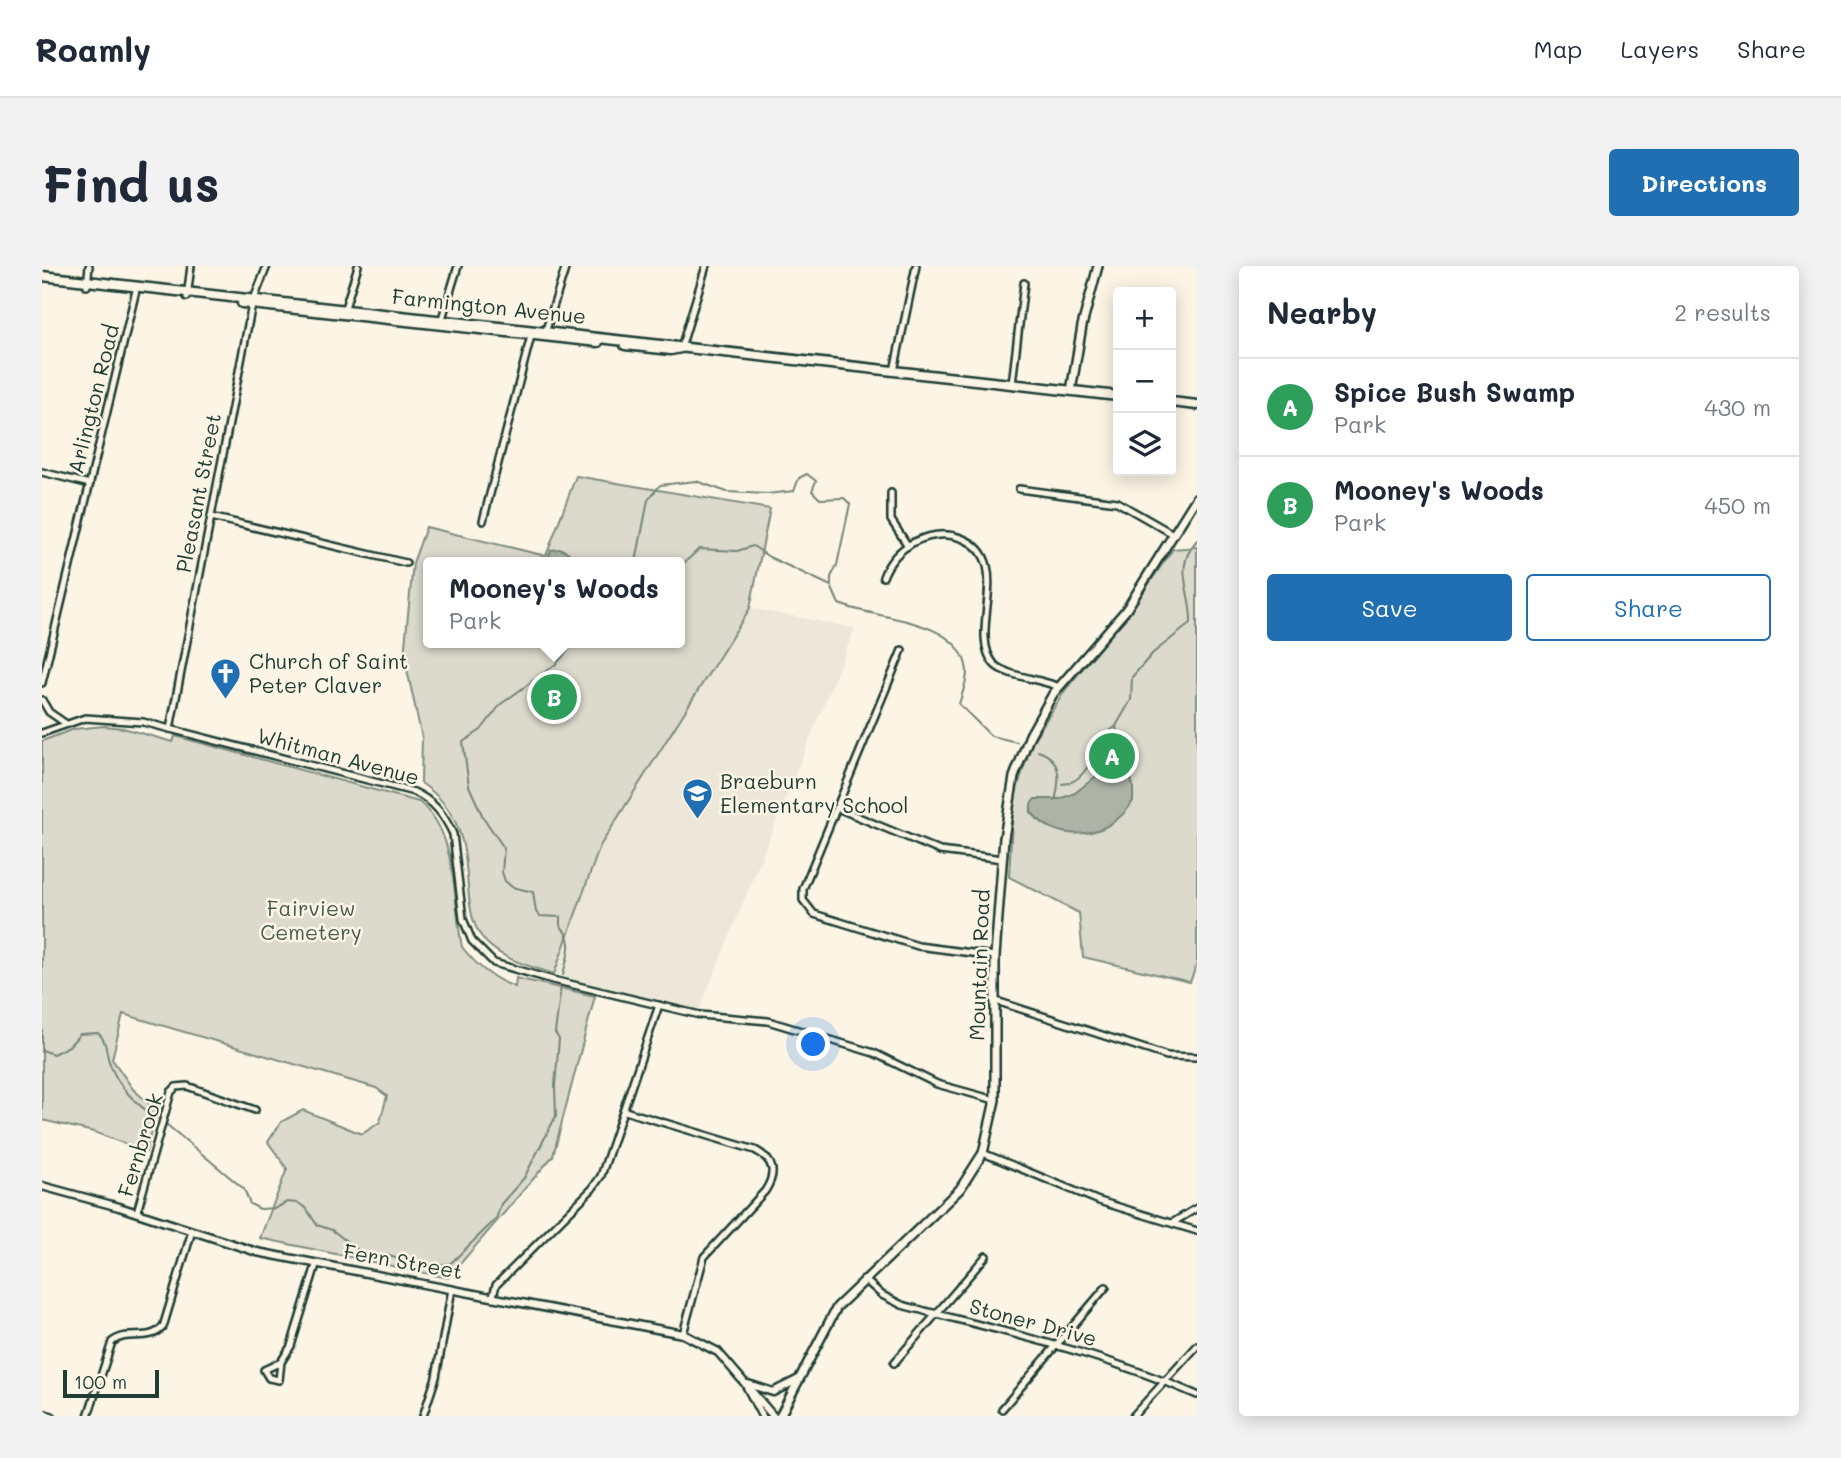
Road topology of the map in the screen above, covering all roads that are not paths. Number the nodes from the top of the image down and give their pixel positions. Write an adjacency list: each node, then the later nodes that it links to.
1 (89, 266): 11 (street)
2 (191, 266): 14 (street)
3 (267, 266): 15 (street, Pleasant Street)
4 (358, 266): 16 (street)
5 (458, 266): 17 (street)
6 (566, 266): 19 (street)
7 (706, 266): 20 (street)
8 (916, 266): 21 (street)
9 (1098, 266): 23 (main road)
10 (42, 278): 11 (main road, Farmington Avenue)
11 (87, 283): 13 (main road, Farmington Avenue)
12 (1024, 283): 22 (street)
13 (137, 289): 14 (main road, Farmington Avenue); 28 (street, Arlington Road)
14 (188, 294): 15 (main road, Farmington Avenue)
15 (253, 302): 16 (main road, Farmington Avenue); 32 (street, Pleasant Street)
16 (344, 311): 17 (main road, Farmington Avenue)
17 (441, 322): 18 (main road, Farmington Avenue)
18 (532, 332): 19 (main road, Farmington Avenue); 33 (street)
19 (545, 333): 20 (main road, Farmington Avenue)
20 (681, 348): 21 (main road, Farmington Avenue)
21 (894, 371): 22 (main road, Farmington Avenue)
22 (1012, 384): 23 (main road, Farmington Avenue)
23 (1071, 391): 24 (main road, Farmington Avenue)
24 (1113, 395)
25 (1176, 403): 26 (main road)
26 (1197, 405)
27 (42, 472): 28 (street)
28 (90, 484): 39 (street, Arlington Road)
29 (1019, 489): 34 (street)
30 (891, 493): 35 (street)
31 (1197, 497): 34 (main road, Mountain Road)
32 (211, 517): 36 (street); 43 (street, Pleasant Street)
33 (483, 521)
34 (1173, 534): 40 (main road, Mountain Road)
35 (908, 546): 37 (street); 40 (street)
36 (405, 563)
37 (883, 577)
38 (902, 650): 45 (street)
39 (42, 683)
40 (1059, 687): 46 (main road, Mountain Road)
41 (42, 700): 42 (street)
42 (65, 723): 43 (street, Whitman Avenue); 44 (street, Whitman Avenue)
43 (170, 729): 49 (street, Whitman Avenue)
44 (42, 733)
45 (837, 808): 46 (street); 47 (street)
46 (1003, 859): 47 (main road, Mountain Road)
47 (995, 956): 48 (main road, Mountain Road)
48 (993, 1000): 50 (street); 51 (main road, Mountain Road)
49 (659, 1005): 51 (street, Whitman Avenue); 53 (street)
50 (1197, 1057)
51 (995, 1100): 54 (main road, Mountain Road)
52 (255, 1110): 57 (street, Fernbrook)
53 (625, 1111): 66 (street); 68 (street)
54 (982, 1153): 58 (street); 63 (main road, Mountain Road)
55 (42, 1186): 57 (street, Fern Street)
56 (1197, 1208): 58 (street)
57 (136, 1212): 59 (street, Fern Street)
58 (1172, 1223): 60 (street)
59 (192, 1231): 62 (street, Fern Street); 82 (street)
60 (1197, 1231)
61 (986, 1256): 67 (street)
62 (316, 1265): 65 (street, Fern Street); 71 (street)
63 (863, 1279): 67 (street, Stoner Drive); 73 (main road, Mountain Road)
64 (1105, 1287): 69 (street)
65 (452, 1289): 66 (street, Fern Street); 79 (street)
66 (493, 1296): 68 (street, Fern Street)
67 (936, 1314): 69 (street, Stoner Drive); 72 (street)
68 (683, 1334): 75 (street, Fern Street)
69 (1056, 1344): 74 (street, Stoner Drive); 77 (street)
70 (1197, 1346): 74 (street)
71 (281, 1362)
72 (894, 1363)
73 (797, 1380): 75 (street); 85 (main road, Mountain Road)
74 (1165, 1380): 76 (street, Stoner Drive); 86 (street)
75 (746, 1383): 83 (street, Fern Street); 84 (street, Fern Street)
76 (1197, 1395)
77 (1002, 1409)
78 (42, 1413): 81 (street)
79 (424, 1415): 80 (street)
80 (432, 1415)
81 (52, 1416)
82 (88, 1416)
83 (762, 1416)
84 (773, 1416)
85 (780, 1416)
86 (1133, 1416)

